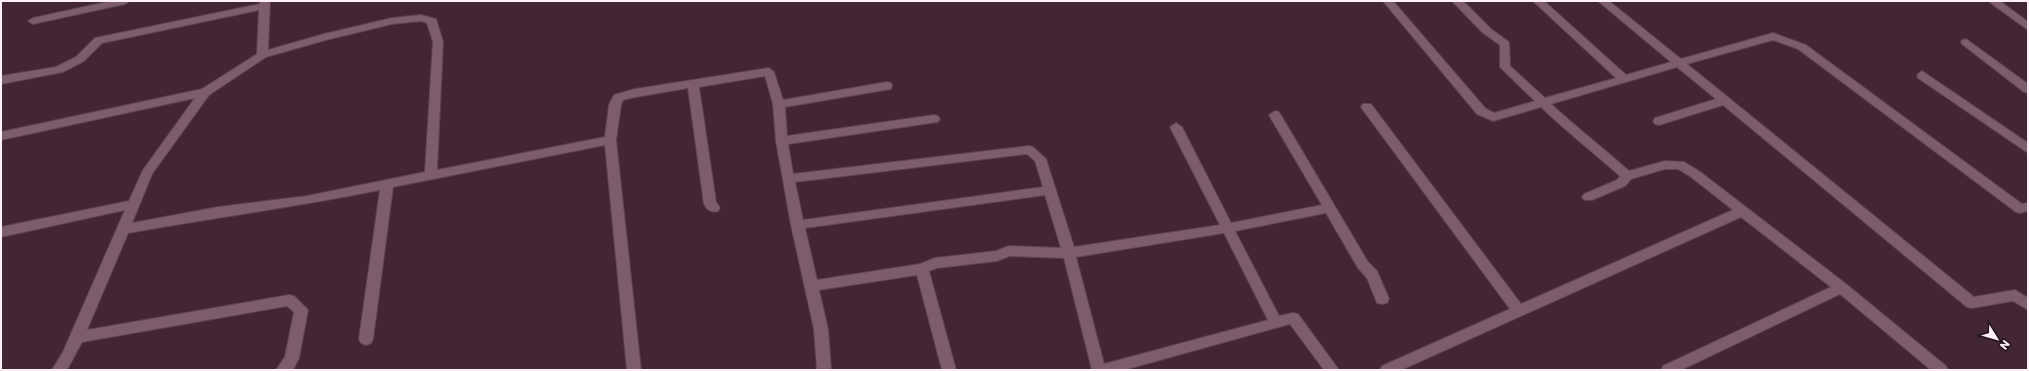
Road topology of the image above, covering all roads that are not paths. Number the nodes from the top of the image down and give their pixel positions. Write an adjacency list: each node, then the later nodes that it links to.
1 (125, 1): 8 (street)
2 (1388, 1): 20 (street)
3 (1457, 1): 20 (street)
4 (1538, 1): 14 (street)
5 (1604, 1): 12 (street)
6 (1993, 1): 9 (street)
7 (265, 4): 11 (street); 15 (street)
8 (33, 21)
9 (2028, 27)
10 (1966, 42): 18 (street)
11 (262, 55): 19 (street); 32 (street)
12 (1678, 64): 14 (street); 21 (street); 39 (street)
13 (1922, 75): 31 (street)
14 (1623, 78): 20 (street)
15 (1, 80)
16 (693, 84): 22 (street); 29 (street); 40 (street)
17 (887, 86): 22 (street)
18 (2028, 89)
19 (205, 92): 28 (street); 38 (street)
20 (1543, 101): 33 (street)
21 (1723, 101): 26 (street); 52 (street)
22 (779, 104): 30 (street)
23 (1367, 107): 53 (street)
24 (1275, 115): 41 (street)
25 (934, 119): 30 (street)
26 (1659, 121)
27 (1176, 127): 45 (street)
28 (1, 136)
29 (610, 140): 32 (street); 59 (street)
30 (782, 141): 34 (street)
31 (2028, 149)
32 (432, 176): 35 (street)
33 (1627, 176): 37 (street); 42 (street)
34 (788, 179): 36 (street); 43 (street)
35 (387, 185): 44 (street); 56 (street)
36 (1050, 190): 43 (street); 47 (street)
37 (1588, 197)
38 (134, 204): 44 (street); 46 (street)
39 (2028, 207)
40 (714, 208)
41 (1330, 208): 45 (street); 51 (street)
42 (1743, 211): 50 (street); 53 (street)
43 (798, 225): 49 (street)
44 (123, 228): 55 (street)
45 (1229, 228): 47 (street); 54 (street)
46 (1, 232)
47 (1069, 253): 48 (street); 62 (street)
48 (922, 269): 49 (street); 61 (street)
49 (812, 286): 60 (street)
50 (1841, 288): 66 (street); 67 (street)
51 (1382, 299)
52 (2028, 305)
53 (1519, 311): 65 (street)
54 (1276, 322): 63 (street); 64 (street)
55 (76, 337): 57 (street); 58 (street)
56 (366, 339)
57 (59, 370)
58 (283, 370)
59 (634, 370)
60 (824, 370)
61 (949, 370)
62 (1099, 370)
63 (1103, 370)
64 (1332, 370)
65 (1387, 370)
66 (1668, 370)
67 (1941, 370)

